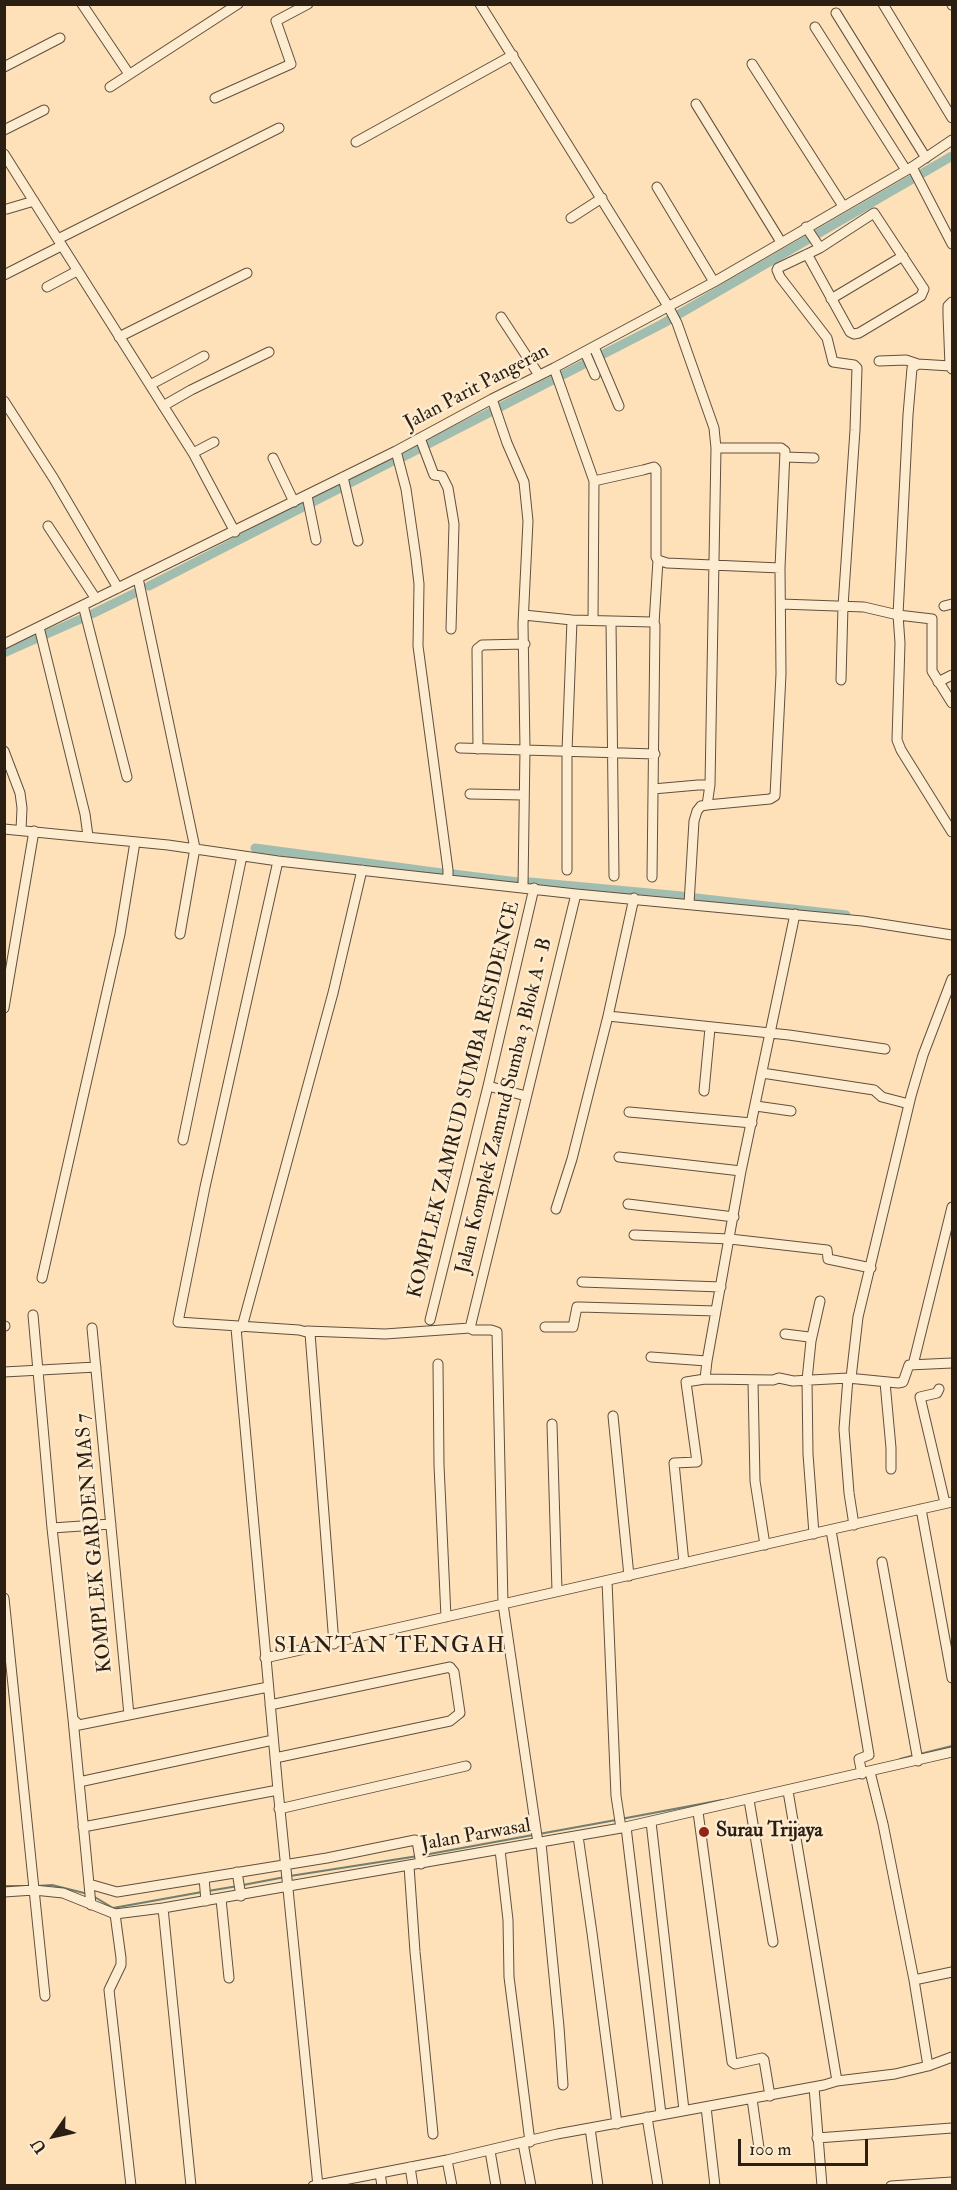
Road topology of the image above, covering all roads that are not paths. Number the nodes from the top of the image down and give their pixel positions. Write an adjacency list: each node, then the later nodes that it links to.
1 (82, 4): 12 (street)
2 (238, 4): 12 (street)
3 (308, 4): 14 (street)
4 (480, 4): 9 (street)
5 (883, 4): 17 (street)
6 (836, 13): 23 (street)
7 (815, 27): 25 (street)
8 (60, 38): 11 (street)
9 (513, 55): 21 (street); 27 (street)
10 (753, 64): 29 (street)
11 (4, 67)
12 (129, 74): 13 (street)
13 (110, 87)
14 (215, 98)
15 (696, 104): 34 (street)
16 (44, 110): 19 (street)
17 (952, 118)
18 (279, 128): 33 (street)
19 (4, 130)
20 (952, 140): 23 (street, Jalan Parit Pangeran)
21 (356, 142)
22 (4, 154): 24 (street)
23 (926, 158): 25 (street, Jalan Parit Pangeran)
24 (8, 168): 28 (street)
25 (911, 169): 29 (street, Jalan Parit Pangeran); 35 (street)
26 (657, 187): 42 (street)
27 (602, 198): 31 (street); 46 (street)
28 (33, 201): 30 (street); 33 (street)
29 (843, 206): 32 (street, Jalan Parit Pangeran)
30 (7, 209)
31 (571, 218)
32 (807, 229): 34 (street, Jalan Parit Pangeran); 36 (street)
33 (59, 242): 39 (street); 41 (street)
34 (781, 242): 42 (street, Jalan Parit Pangeran)
35 (952, 244)
36 (818, 246): 37 (street); 38 (street)
37 (807, 254): 44 (street); 86 (street)
38 (903, 255): 44 (street); 44 (street)
39 (77, 271): 43 (street); 48 (street)
40 (247, 273): 48 (street)
41 (4, 275)
42 (714, 282): 46 (street, Jalan Parit Pangeran)
43 (47, 287)
44 (831, 299)
45 (952, 302): 54 (street)
46 (670, 308): 49 (street, Jalan Parit Pangeran); 64 (street)
47 (501, 317): 56 (street)
48 (118, 337): 57 (street)
49 (594, 347): 55 (street, Jalan Parit Pangeran); 61 (street)
50 (269, 352): 59 (street)
51 (204, 356): 57 (street)
52 (879, 361): 53 (street)
53 (918, 364): 54 (street); 88 (street)
54 (951, 368)
55 (555, 370): 56 (street, Jalan Parit Pangeran); 71 (street)
56 (539, 375): 60 (street, Jalan Parit Pangeran)
57 (150, 385): 59 (street)
58 (4, 401): 82 (street)
59 (163, 406): 66 (street)
60 (494, 406): 62 (street, Jalan Parit Pangeran); 87 (street)
61 (619, 406)
62 (420, 438): 65 (street, Jalan Parit Pangeran); 93 (street)
63 (214, 441): 66 (street)
64 (716, 448): 67 (street); 79 (street)
65 (396, 451): 70 (street, Jalan Parit Pangeran); 127 (street)
66 (193, 453): 75 (street)
67 (785, 457): 69 (street); 80 (street)
68 (273, 458): 73 (street)
69 (814, 458)
70 (343, 477): 72 (street, Jalan Parit Pangeran); 77 (street)
71 (594, 481): 78 (street); 89 (street)
72 (308, 498): 73 (street, Jalan Parit Pangeran); 76 (street)
73 (294, 502): 75 (street, Jalan Parit Pangeran)
74 (48, 526): 83 (street)
75 (235, 531): 81 (street, Jalan Parit Pangeran)
76 (316, 540)
77 (358, 541)
78 (658, 560): 79 (street); 92 (street)
79 (714, 564): 80 (street); 109 (street)
80 (780, 568): 84 (street)
81 (138, 578): 82 (street, Jalan Parit Pangeran); 120 (street)
82 (118, 588): 83 (street, Jalan Parit Pangeran)
83 (96, 599): 85 (street, Jalan Parit Pangeran)
84 (781, 604): 86 (street); 113 (street)
85 (83, 605): 94 (street, Jalan Parit Pangeran); 108 (street)
86 (843, 606): 88 (street); 98 (street)
87 (524, 615): 90 (street); 96 (street)
88 (898, 615): 99 (street); 117 (street)
89 (593, 620): 90 (street); 91 (street)
90 (572, 621): 105 (street)
91 (611, 622): 92 (street); 106 (street)
92 (654, 624): 107 (street)
93 (451, 629)
94 (41, 633): 95 (street, Jalan Parit Pangeran); 118 (street)
95 (4, 644)
96 (525, 644): 102 (street); 103 (street)
97 (952, 675): 99 (street)
98 (841, 680)
99 (939, 682): 100 (street)
100 (952, 703)
101 (460, 748): 102 (street)
102 (478, 749): 103 (street)
103 (525, 749): 105 (street); 112 (street)
104 (4, 751): 115 (street)
105 (567, 751): 106 (street); 124 (street)
106 (611, 752): 107 (street); 125 (street)
107 (655, 754): 110 (street)
108 (127, 777)
109 (710, 786): 110 (street); 113 (street)
110 (653, 789): 126 (street)
111 (470, 794): 112 (street)
112 (524, 795): 128 (street)
113 (707, 805): 132 (street)
114 (4, 829): 115 (street)
115 (21, 830): 116 (street)
116 (34, 831): 118 (street); 137 (street)
117 (952, 832)
118 (88, 836): 119 (street)
119 (135, 842): 120 (street); 161 (street)
120 (195, 848): 121 (street); 134 (street)
121 (243, 856): 122 (street); 151 (street)
122 (278, 861): 123 (street); 168 (street)
123 (362, 870): 127 (street); 168 (street)
124 (567, 870)
125 (614, 876)
126 (652, 877)
127 (448, 879): 128 (street)
128 (523, 887): 129 (street)
129 (534, 888): 130 (street); 143 (street, KOMPLEK ZAMRUD SUMBA RESIDENCE)
130 (576, 894): 131 (street); 145 (street, Jalan Komplek Zamrud Sumba 3 Blok A - B)
131 (634, 898): 132 (street); 138 (street)
132 (689, 904): 133 (street)
133 (795, 914): 135 (street); 140 (street)
134 (180, 934)
135 (952, 935)
136 (952, 979): 146 (street)
137 (4, 1008)
138 (608, 1016): 139 (street); 156 (street)
139 (710, 1028): 140 (street); 144 (street)
140 (770, 1033): 141 (street); 142 (street)
141 (885, 1049)
142 (762, 1073): 146 (street); 147 (street)
143 (488, 1086): 145 (street); 167 (street, KOMPLEK ZAMRUD SUMBA RESIDENCE)
144 (704, 1091)
145 (526, 1096): 171 (street, Jalan Komplek Zamrud Sumba 3 Blok A - B)
146 (909, 1104): 160 (street)
147 (756, 1106): 148 (street); 150 (street)
148 (791, 1111)
149 (629, 1112): 150 (street)
150 (752, 1123): 153 (street)
151 (183, 1140)
152 (619, 1157): 153 (street)
153 (741, 1171): 157 (street)
154 (628, 1204): 157 (street)
155 (952, 1207): 179 (street)
156 (556, 1209)
157 (734, 1217): 159 (street)
158 (634, 1235): 159 (street)
159 (730, 1239): 160 (street); 163 (street)
160 (871, 1268): 183 (street)
161 (42, 1278)
162 (582, 1282): 163 (street)
163 (721, 1287): 165 (street)
164 (820, 1301): 174 (street)
165 (716, 1311): 169 (street); 176 (street)
166 (33, 1315): 181 (street)
167 (430, 1320)
168 (239, 1327): 172 (street); 209 (street)
169 (545, 1327)
170 (92, 1328): 180 (street, KOMPLEK GARDEN MAS 7)
171 (470, 1328): 172 (street); 206 (street)
172 (307, 1331): 208 (street)
173 (785, 1334): 174 (street)
174 (811, 1341): 185 (street)
175 (651, 1357): 176 (street)
176 (706, 1361): 184 (street)
177 (952, 1363): 179 (street)
178 (438, 1364): 207 (street)
179 (913, 1365): 187 (street)
180 (96, 1367): 181 (street); 194 (street, KOMPLEK GARDEN MAS 7)
181 (38, 1371): 182 (street); 196 (street)
182 (4, 1372)
183 (850, 1378): 185 (street); 187 (street); 195 (street)
184 (705, 1379): 186 (street); 201 (street)
185 (807, 1380): 186 (street); 198 (street)
186 (753, 1381): 199 (street)
187 (885, 1382): 191 (street)
188 (939, 1389): 192 (street)
189 (613, 1416): 202 (street)
190 (552, 1424): 204 (street)
191 (891, 1468)
192 (949, 1502): 193 (street)
193 (921, 1509): 195 (street); 210 (street)
194 (111, 1524): 196 (street); 213 (street, KOMPLEK GARDEN MAS 7)
195 (854, 1525): 197 (street)
196 (52, 1528): 214 (street)
197 (831, 1530): 198 (street); 220 (street)
198 (814, 1534): 199 (street)
199 (765, 1545): 201 (street)
200 (882, 1562): 217 (street)
201 (684, 1563): 202 (street)
202 (629, 1576): 203 (street)
203 (607, 1581): 204 (street); 228 (street)
204 (557, 1591): 206 (street)
205 (4, 1598): 238 (street)
206 (503, 1604): 207 (street); 231 (street)
207 (446, 1617): 208 (street)
208 (334, 1644): 209 (street)
209 (266, 1658): 211 (street)
210 (952, 1678)
211 (268, 1687): 212 (street); 213 (street)
212 (270, 1705): 215 (street); 218 (street)
213 (129, 1715): 214 (street)
214 (73, 1719): 221 (street)
215 (273, 1740): 218 (street); 221 (street)
216 (952, 1752): 217 (street, Jalan Parwasal)
217 (917, 1754): 220 (street, Jalan Parwasal)
218 (275, 1758): 222 (street)
219 (466, 1766): 225 (street)
220 (866, 1773): 223 (street, Jalan Parwasal); 248 (street)
221 (79, 1782): 229 (street)
222 (278, 1790): 225 (street); 229 (street)
223 (788, 1791): 224 (street, Jalan Parwasal); 252 (street)
224 (749, 1800): 226 (street, Jalan Parwasal); 245 (street)
225 (279, 1809): 235 (street)
226 (698, 1812): 227 (street, Jalan Parwasal); 255 (street)
227 (651, 1822): 228 (street, Jalan Parwasal); 258 (street)
228 (621, 1823): 230 (street, Jalan Parwasal); 259 (street)
229 (83, 1827): 236 (street)
230 (578, 1836): 231 (street, Jalan Parwasal); 261 (street)
231 (538, 1838): 232 (street, Jalan Parwasal); 253 (street)
232 (500, 1850): 233 (street, Jalan Parwasal); 266 (street)
233 (420, 1858): 234 (street, Jalan Parwasal); 235 (street)
234 (409, 1866): 235 (street, Jalan Parwasal); 264 (street)
235 (287, 1876): 237 (street, Jalan Parwasal); 237 (street); 273 (street)
236 (89, 1884): 239 (street); 242 (street)
237 (239, 1884): 239 (street); 241 (street, Jalan Parwasal)
238 (34, 1888): 240 (street, Jalan Parwasal); 242 (street, Jalan Parwasal); 249 (street)
239 (205, 1890): 241 (street, Jalan Parwasal); 243 (street, Jalan Parwasal)
240 (4, 1892)
241 (221, 1899): 247 (street)
242 (91, 1905): 244 (street, Jalan Parwasal)
243 (162, 1908): 244 (street, Jalan Parwasal); 275 (street)
244 (115, 1914): 274 (street)
245 (773, 1942)
246 (952, 1972): 248 (street)
247 (229, 1978)
248 (914, 1980): 251 (street)
249 (45, 1996)
250 (952, 2057): 251 (street)
251 (928, 2066): 252 (street)
252 (837, 2081): 254 (street)
253 (563, 2085)
254 (814, 2087): 255 (street); 265 (street)
255 (770, 2096): 256 (street)
256 (752, 2099): 257 (street); 267 (street)
257 (706, 2107): 258 (street); 283 (street)
258 (684, 2110): 259 (street)
259 (661, 2114): 260 (street)
260 (647, 2117): 261 (street); 282 (street)
261 (617, 2124): 262 (street)
262 (590, 2128): 266 (street); 281 (street)
263 (952, 2128): 265 (street)
264 (433, 2134)
265 (817, 2138): 284 (street)
266 (526, 2142): 268 (street); 280 (street)
267 (759, 2148)
268 (490, 2151): 269 (street); 279 (street)
269 (447, 2160): 270 (street); 278 (street)
270 (410, 2167): 271 (street); 277 (street)
271 (380, 2173): 273 (street); 276 (street)
272 (952, 2182): 285 (street)
273 (317, 2185)
274 (131, 2186)
275 (191, 2186)
276 (382, 2186)
277 (413, 2186)
278 (452, 2186)
279 (496, 2186)
280 (531, 2186)
281 (598, 2186)
282 (658, 2186)
283 (715, 2186)
284 (822, 2186)
285 (891, 2186)

